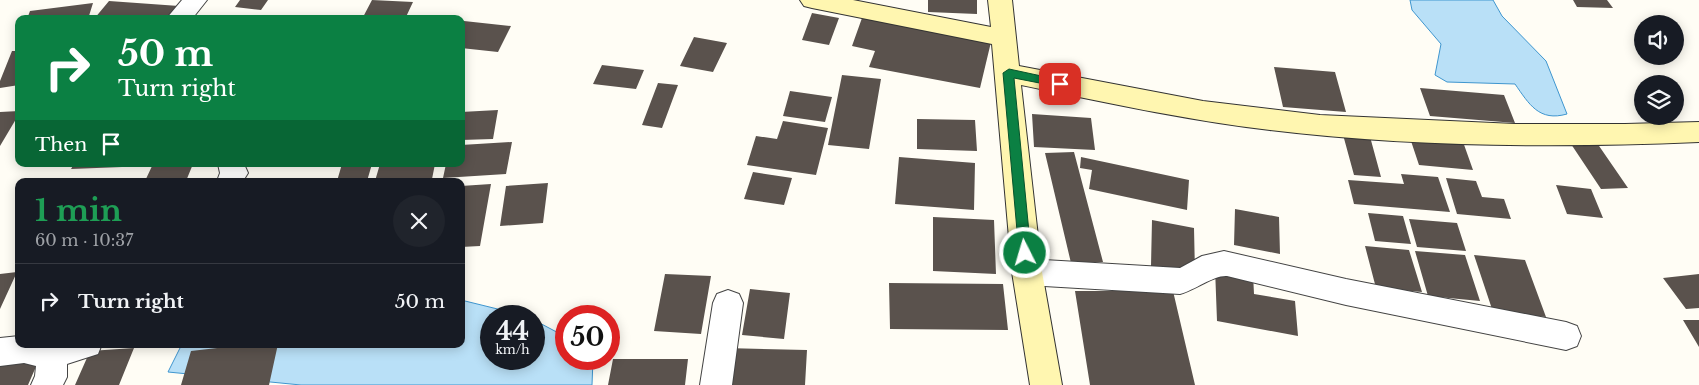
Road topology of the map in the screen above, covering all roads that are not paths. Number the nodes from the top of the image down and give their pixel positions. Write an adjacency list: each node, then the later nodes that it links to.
1 (195, 0): 4 (street)
2 (812, 0): 5 (street)
3 (1000, 0): 5 (street)
4 (182, 15)
5 (1003, 38): 6 (street)
6 (1009, 73): 7 (street); 8 (street)
7 (1699, 132)
8 (1027, 272): 10 (street); 16 (street)
9 (728, 303): 15 (street)
10 (1566, 336)
11 (74, 348): 13 (street)
12 (0, 352): 13 (street)
13 (52, 355): 14 (street)
14 (47, 385)
15 (716, 385)
16 (1046, 385)

